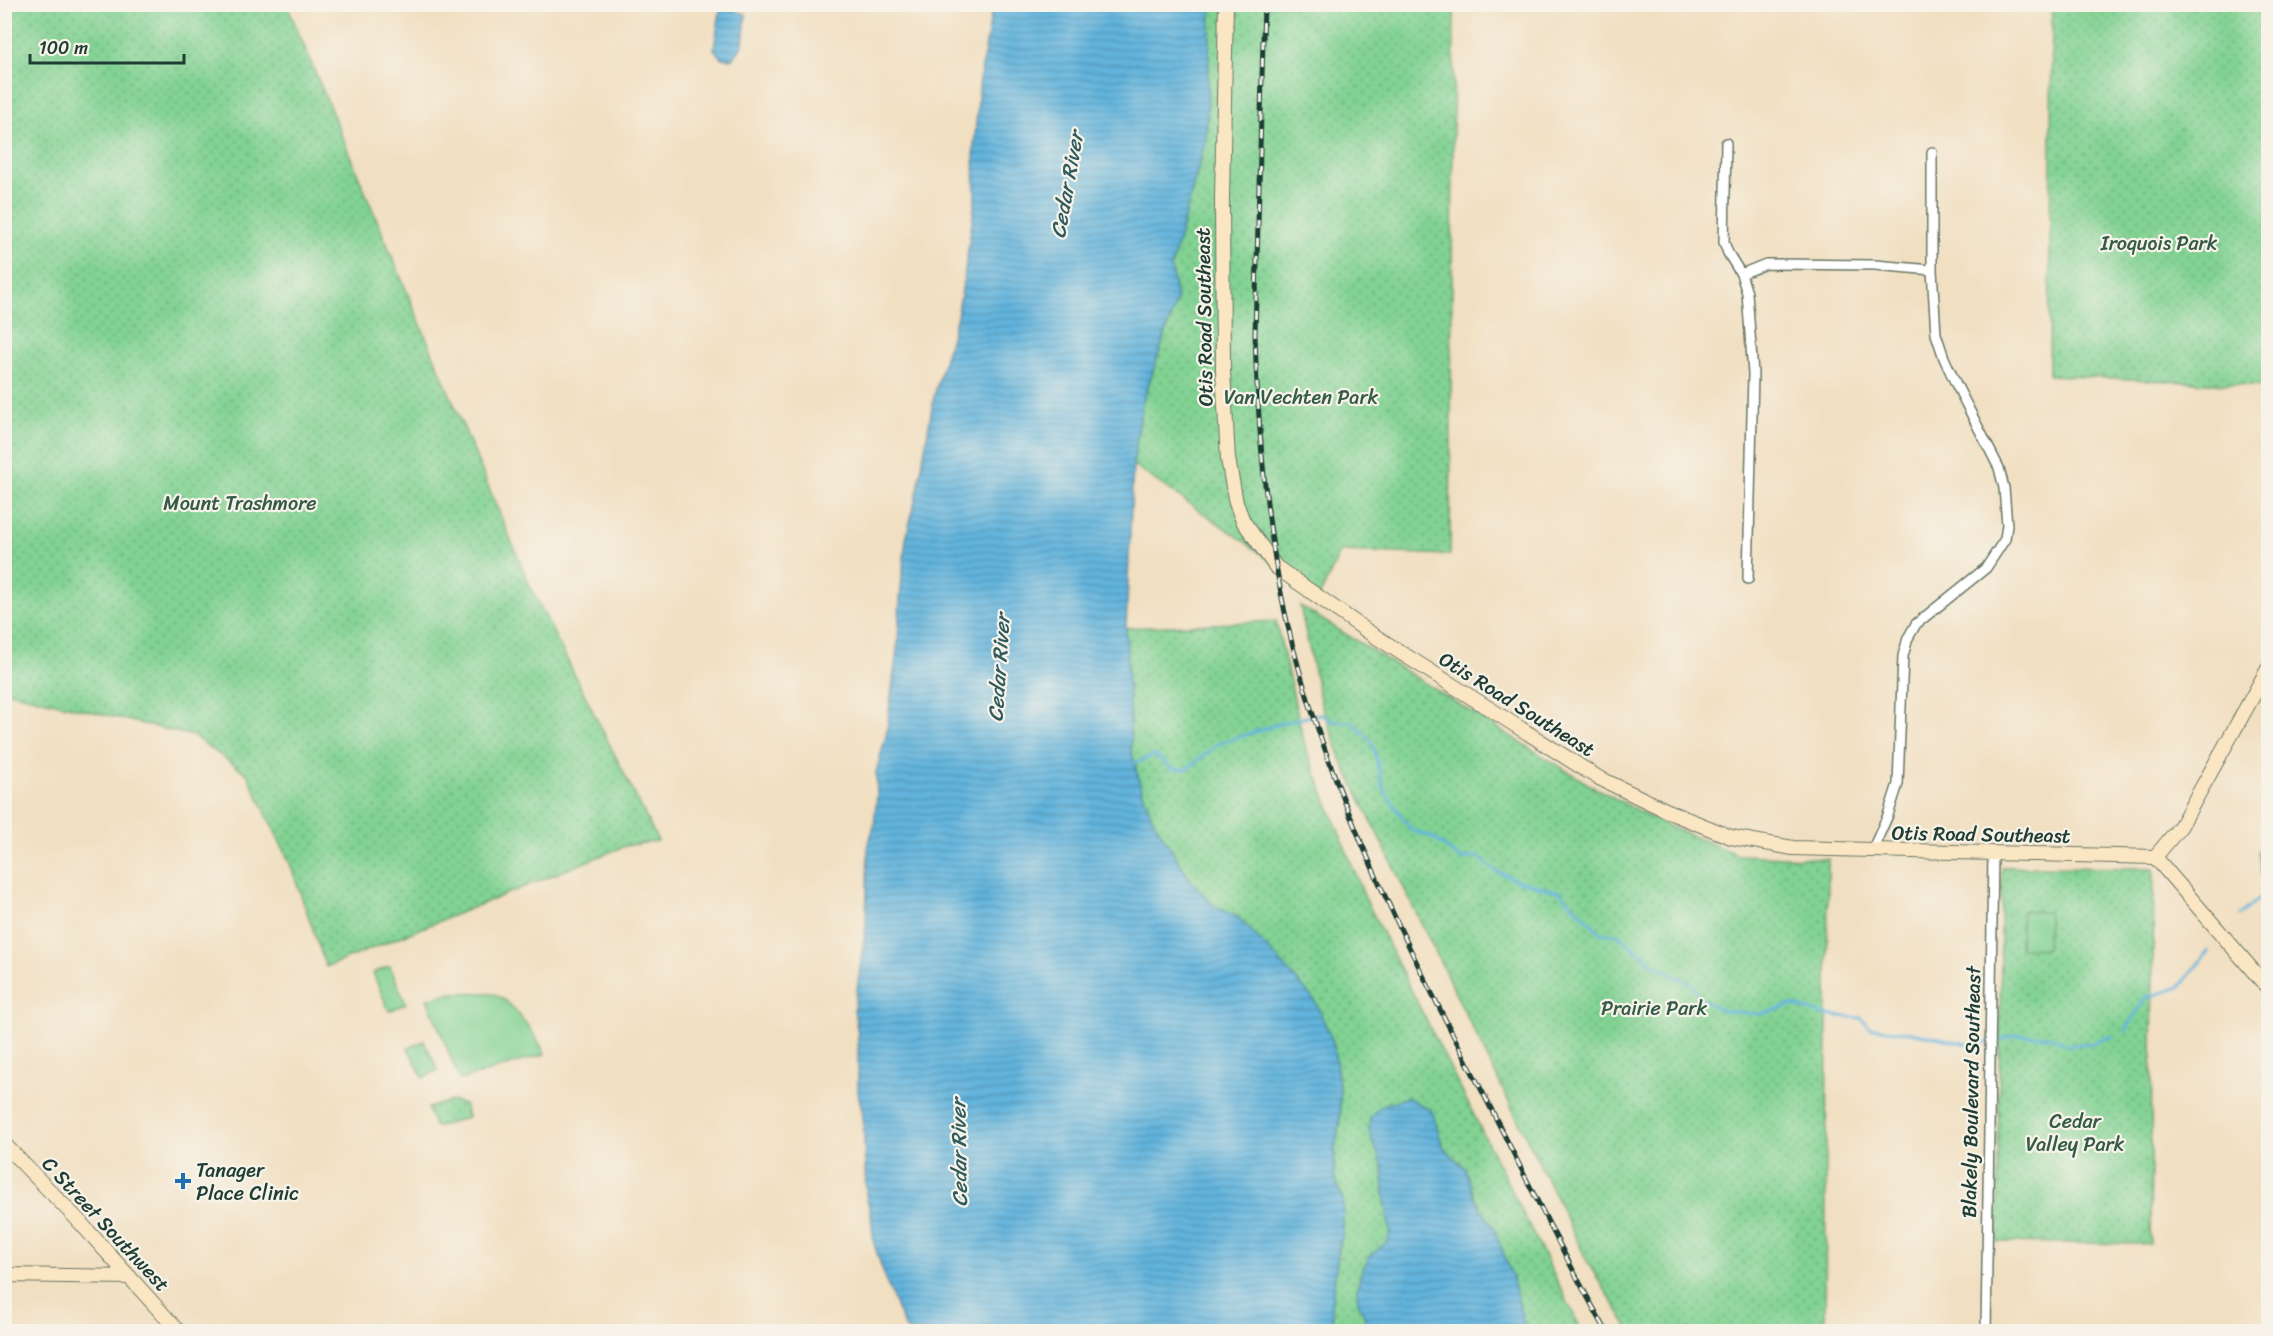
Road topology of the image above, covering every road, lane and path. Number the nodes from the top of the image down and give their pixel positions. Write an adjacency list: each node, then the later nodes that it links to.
1 (1226, 4): 8 (street, Otis Road Southeast)
2 (1726, 143): 5 (street)
3 (1932, 152): 4 (street)
4 (1932, 270): 5 (street); 8 (street)
5 (1741, 274): 6 (street)
6 (1748, 579)
7 (2268, 669): 10 (street)
8 (1872, 851): 9 (street, Otis Road Southeast)
9 (1993, 854): 10 (street, Otis Road Southeast); 16 (street, Blakely Boulevard Southeast)
10 (2155, 857): 11 (street)
11 (2268, 988)
12 (4, 1144): 14 (street, C Street Southwest)
13 (4, 1275): 14 (street)
14 (130, 1277): 15 (street, C Street Southwest)
15 (179, 1332)
16 (1986, 1332)

